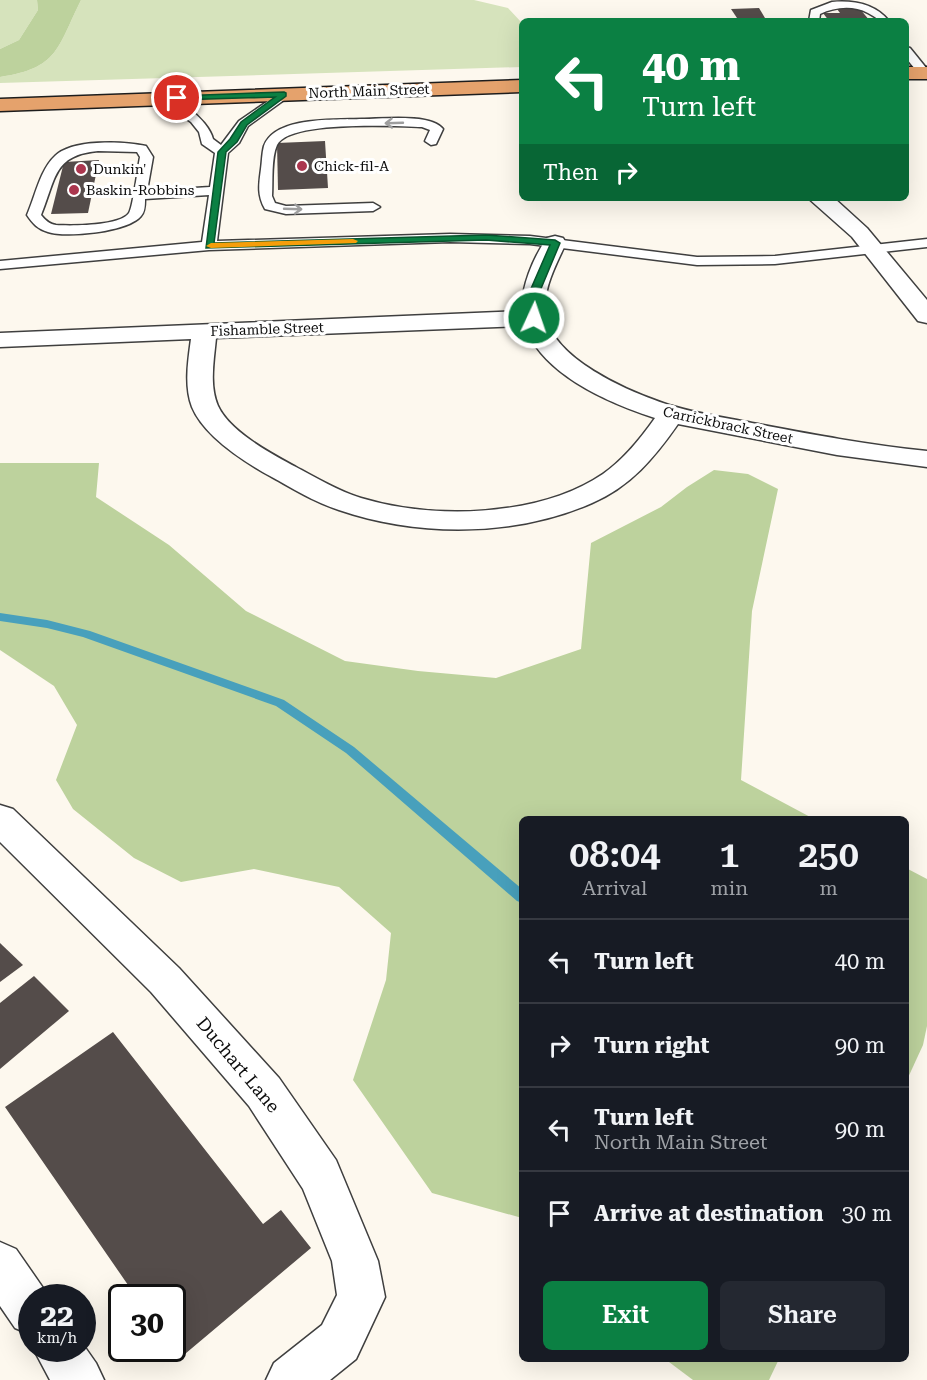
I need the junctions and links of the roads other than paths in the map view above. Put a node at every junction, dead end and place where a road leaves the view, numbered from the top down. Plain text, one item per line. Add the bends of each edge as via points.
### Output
1 (814, 18) edge
2 (881, 18) edge
3 (909, 55) edge
4 (919, 73) edge
5 (519, 86) edge
6 (284, 94) junction
7 (156, 99) junction
8 (0, 105) edge
9 (431, 141) dead end
10 (222, 152) junction
11 (216, 191) junction
12 (139, 195) junction
13 (827, 201) edge
14 (373, 207) dead end
15 (555, 243) junction
16 (927, 243) edge
17 (209, 246) junction
18 (872, 249) junction
19 (0, 265) edge
20 (927, 316) edge
21 (534, 318) junction
22 (204, 332) junction
23 (0, 340) edge
24 (670, 414) junction
25 (927, 459) edge
26 (0, 819) edge
27 (0, 1265) edge
28 (18, 1291) edge
29 (67, 1362) edge
30 (79, 1380) edge
31 (291, 1380) edge

1 - 2 lane via 820,8 852,4 873,9
3 - 4 lane
5 - 6 highway, North Main Street
6 - 7 highway, North Main Street
6 - 10 lane via 243,124
7 - 8 highway, North Main Street
7 - 10 lane via 195,119 207,141
9 -> 14 lane via 437,129 433,125 411,122 303,126 280,133 273,141 265,196 270,206 286,210
10 - 11 lane
11 - 12 lane
11 - 17 lane
12 - 12 lane via 137,213 112,227 53,229 41,224 34,215 58,159 77,148 141,149 147,157
13 - 18 street
15 - 17 lane via 486,237
15 - 18 lane via 698,261 776,260
15 - 21 street via 535,291
16 - 18 lane
17 - 19 lane
18 - 20 street
21 - 22 street, Fishamble Street
21 - 24 street, Carrickbrack Street via 546,342 569,365 628,399
22 - 23 street, Fishamble Street
22 - 24 street via 200,383 206,409 226,433 250,454 326,495 402,516 482,519 521,514 583,496 610,482 634,462 653,442
24 - 25 street, Carrickbrack Street via 822,445
26 - 31 street, Duchart Lane via 165,980 264,1092 320,1175 355,1261 361,1297 339,1342
27 - 28 street
29 - 30 street

